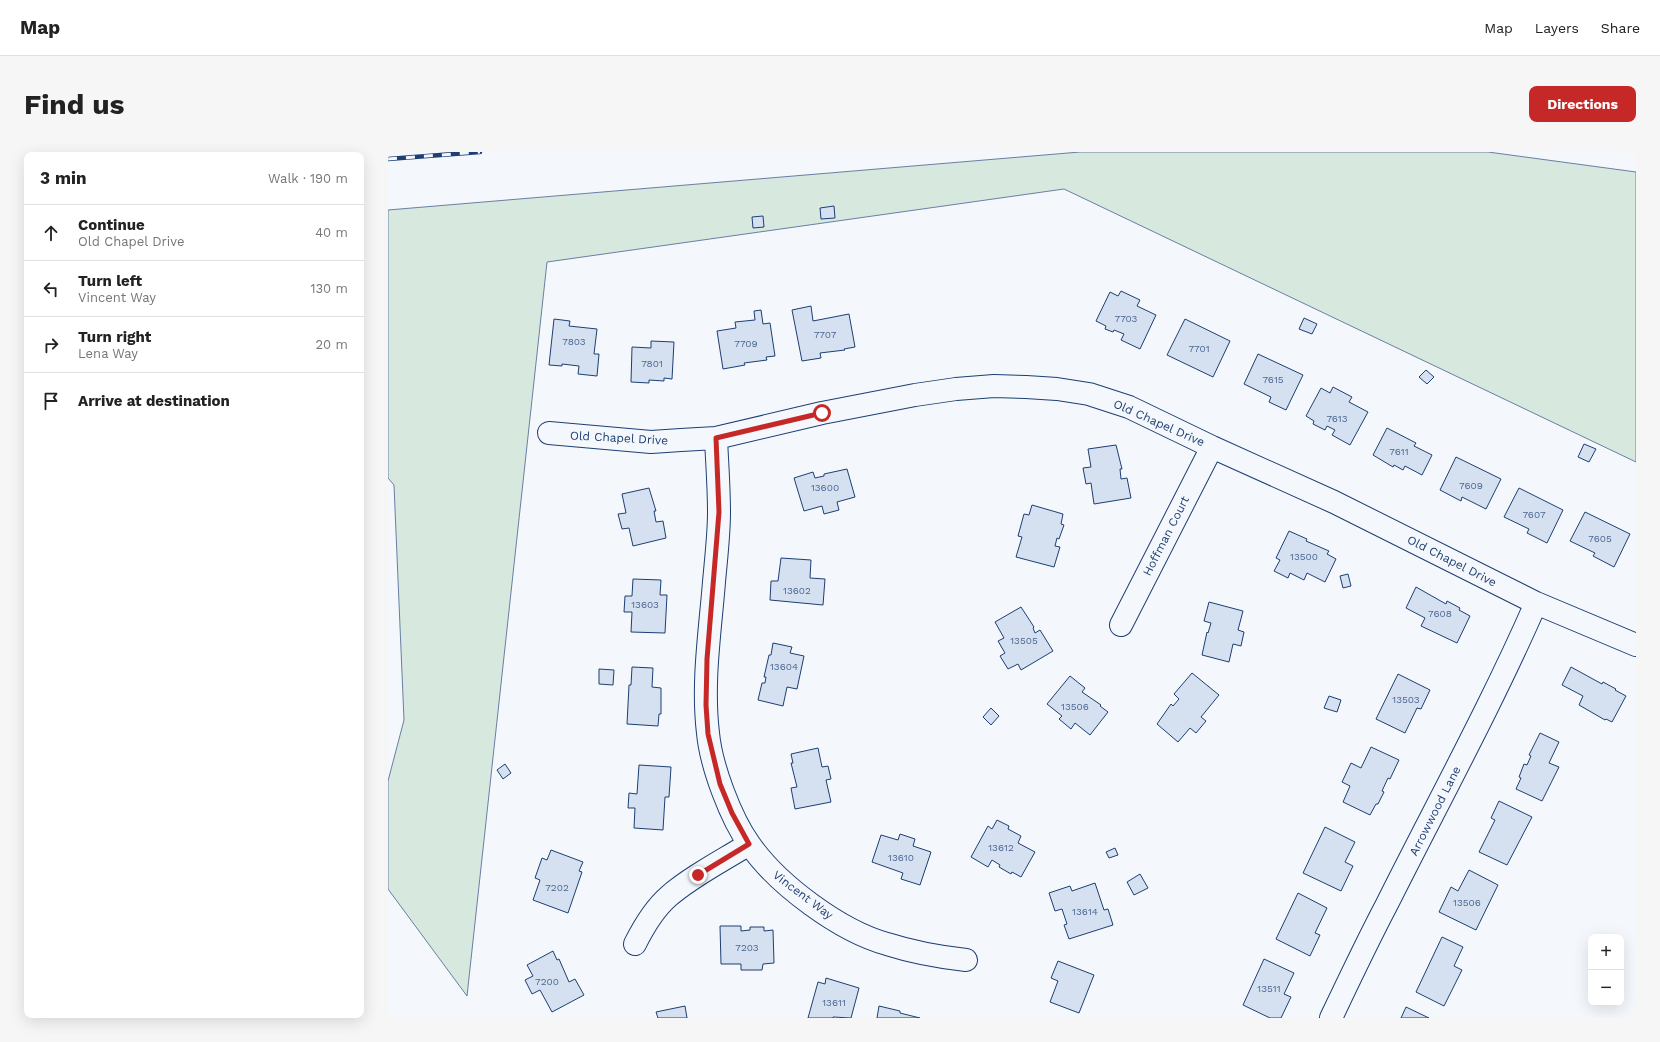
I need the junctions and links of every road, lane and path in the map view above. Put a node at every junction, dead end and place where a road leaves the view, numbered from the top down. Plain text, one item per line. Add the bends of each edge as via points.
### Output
1 (549, 433) dead end
2 (716, 438) junction
3 (1212, 447) junction
4 (1536, 603) junction
5 (1121, 626) dead end
6 (1636, 646) edge
7 (749, 844) junction
8 (635, 944) dead end
9 (966, 960) dead end
10 (1331, 1018) edge

1 - 2 street, Old Chapel Drive via 651,442
2 - 3 street, Old Chapel Drive via 822,413 915,395 994,386 1057,389 1089,394 1129,407
2 - 7 street, Vincent Way via 719,512 707,659 708,734 720,784
3 - 4 street, Old Chapel Drive via 1334,502
3 - 5 street, Hoffman Court
4 - 6 street, Old Chapel Drive
4 - 10 street, Arrowwood Lane via 1448,786
7 - 8 street via 668,897 644,927
7 - 9 street, Vincent Way via 768,869 792,889 855,932 886,944 945,958

